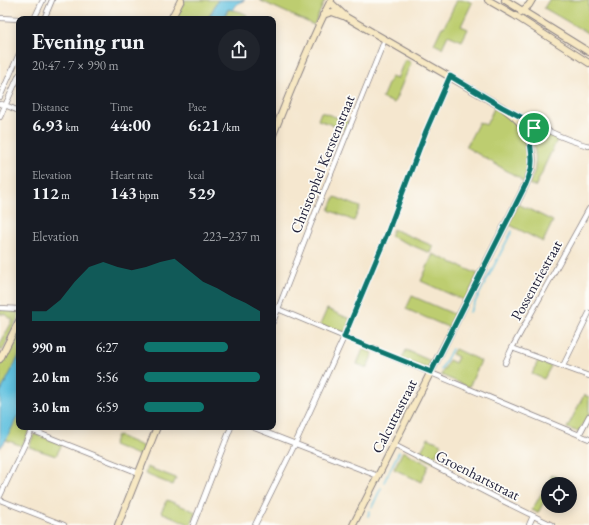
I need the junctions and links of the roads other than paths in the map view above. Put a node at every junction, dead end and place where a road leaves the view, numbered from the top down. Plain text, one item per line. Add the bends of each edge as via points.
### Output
1 (43, 0) edge
2 (52, 0) edge
3 (181, 0) edge
4 (488, 0) edge
5 (505, 0) edge
6 (532, 0) edge
7 (330, 1) edge
8 (523, 11) junction
9 (323, 15) junction
10 (514, 15) junction
11 (35, 16) edge
12 (45, 16) edge
13 (173, 16) edge
14 (346, 17) junction
15 (0, 18) edge
16 (16, 19) edge
17 (385, 38) junction
18 (589, 52) edge
19 (16, 61) edge
20 (589, 63) edge
21 (450, 76) junction
22 (16, 81) edge
23 (0, 97) edge
24 (3, 105) edge
25 (502, 107) junction
26 (16, 110) edge
27 (0, 117) edge
28 (276, 127) edge
29 (540, 127) junction
30 (530, 141) junction
31 (589, 146) edge
32 (589, 209) edge
33 (587, 218) edge
34 (0, 308) edge
35 (276, 308) edge
36 (16, 309) edge
37 (589, 313) edge
38 (16, 327) edge
39 (344, 337) junction
40 (512, 348) junction
41 (0, 359) edge
42 (504, 363) dead end
43 (563, 366) junction
44 (431, 372) junction
45 (589, 376) edge
46 (589, 416) edge
47 (31, 430) edge
48 (37, 430) edge
49 (156, 430) edge
50 (230, 430) edge
51 (260, 430) edge
52 (579, 435) junction
53 (589, 439) edge
54 (295, 444) junction
55 (394, 445) junction
56 (139, 473) junction
57 (378, 476) junction
58 (0, 496) edge
59 (0, 500) edge
60 (534, 516) junction
61 (64, 525) edge
62 (118, 525) edge
63 (193, 525) edge
64 (255, 525) edge
65 (353, 525) edge
66 (529, 525) edge
67 (552, 525) edge

1 - 11 street
2 - 12 street
3 - 13 street
4 - 10 street
5 - 8 street
6 - 8 street
7 - 9 street
7 - 14 street
8 - 10 street
8 - 18 street
9 - 14 street via 332,12
9 - 28 street
10 - 20 street
14 - 17 street, Calcuttastraat
15 - 16 street
17 - 21 street, Calcuttastraat
17 - 35 street, Christophel Kerstenstraat
19 - 23 street
21 - 25 street, Calcuttastraat
21 - 39 street
22 - 24 street
24 - 26 street
24 - 27 street
25 - 29 street
25 - 30 street, Calcuttastraat via 523,126
29 - 30 street via 531,131
29 - 31 street via 557,136
30 - 44 street, Calcuttastraat via 531,171
32 - 33 street, Possentriestraat
33 - 40 street, Possentriestraat
34 - 36 street
35 - 39 street
37 - 43 street
38 - 41 street
39 - 44 street
39 - 54 street
40 - 42 street, Possentriestraat
40 - 43 street
43 - 45 street
44 - 52 street
44 - 55 street, Calcuttastraat
46 - 52 street
47 - 58 street
48 - 56 street
49 - 56 street
50 - 63 street
51 - 54 street
52 - 53 street
54 - 57 street
54 - 64 street
55 - 57 street, Calcuttastraat
55 - 60 street, Groenhartstraat
56 - 62 street
57 - 65 street, Calcuttastraat
59 - 61 street
60 - 66 street
60 - 67 street, Groenhartstraat

